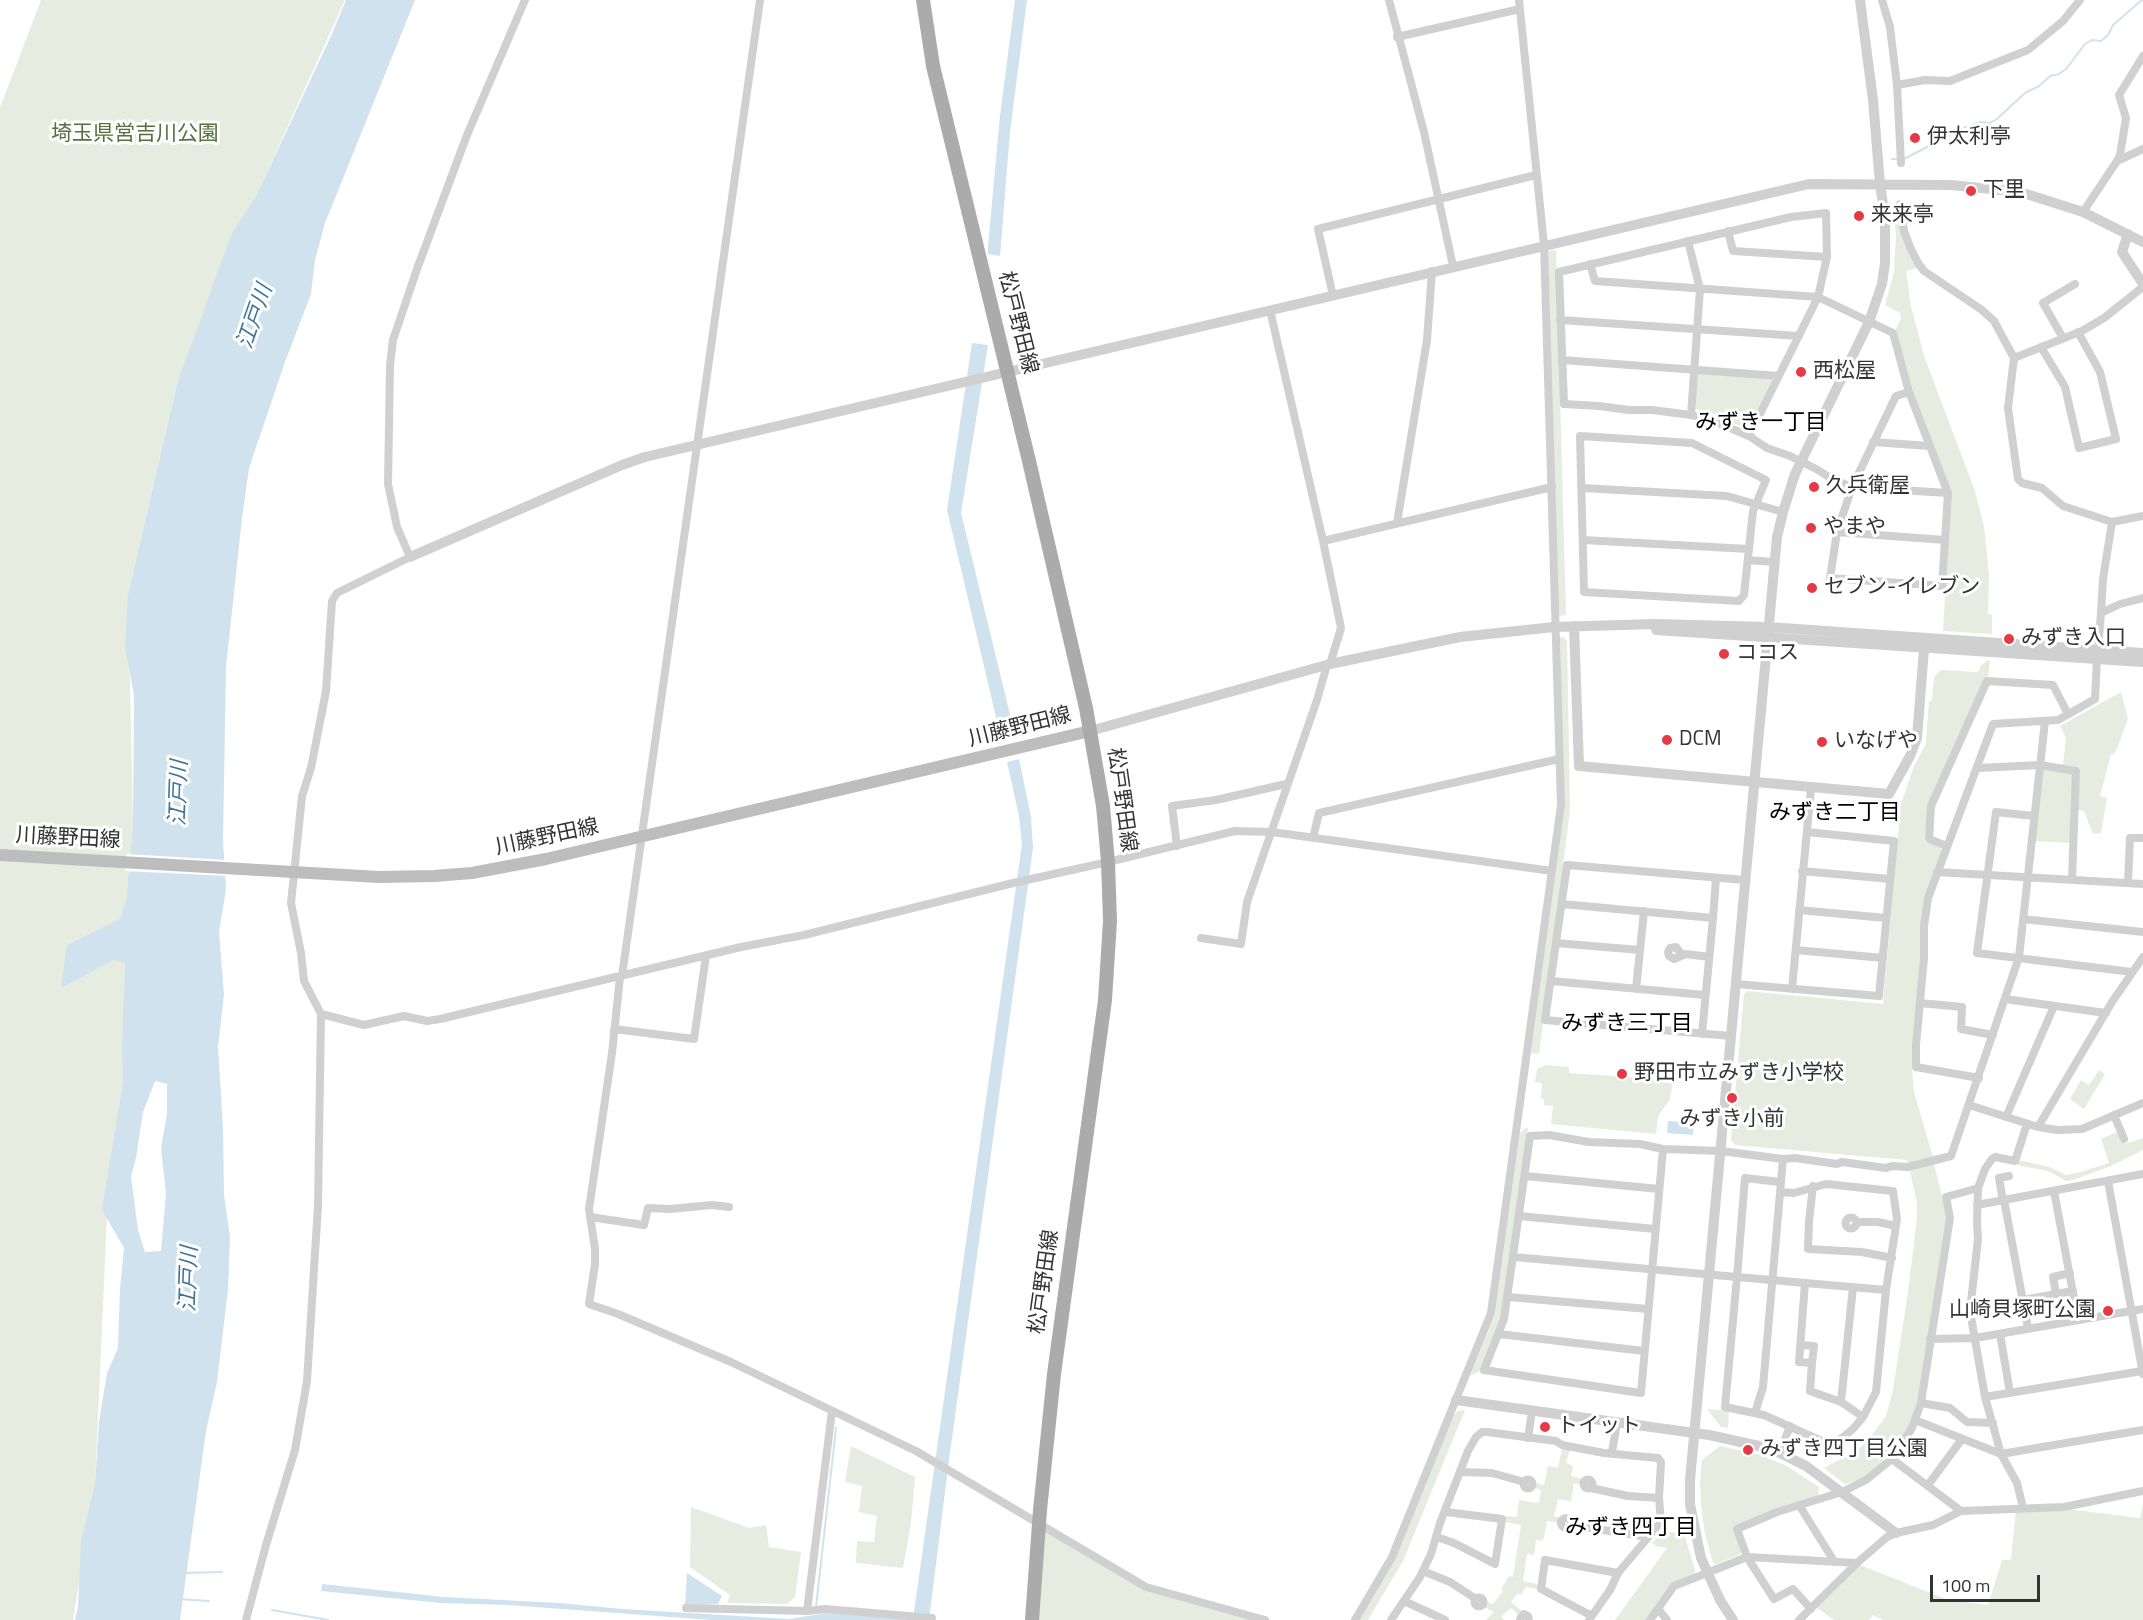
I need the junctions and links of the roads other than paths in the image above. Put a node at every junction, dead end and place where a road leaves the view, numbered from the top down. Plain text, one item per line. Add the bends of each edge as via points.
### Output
1 (525, 0) edge
2 (760, 0) edge
3 (923, 0) edge
4 (1389, 0) edge
5 (1860, 0) edge
6 (1882, 0) edge
7 (2080, 0) edge
8 (1520, 4) edge
9 (1397, 37) junction
10 (2143, 56) edge
11 (1897, 85) junction
12 (2143, 149) edge
13 (2117, 161) junction
14 (1902, 163) dead end
15 (1536, 175) junction
16 (1880, 184) junction
17 (1439, 200) junction
18 (1900, 204) dead end
19 (2083, 212) junction
20 (1728, 231) junction
21 (2128, 234) junction
22 (1688, 241) junction
23 (2143, 242) edge
24 (1544, 245) junction
25 (1827, 257) junction
26 (1590, 264) junction
27 (1453, 266) junction
28 (1432, 271) junction
29 (2075, 284) dead end
30 (2143, 286) edge
31 (1700, 289) junction
32 (1333, 296) junction
33 (1818, 297) junction
34 (1270, 310) junction
35 (1560, 320) junction
36 (1869, 322) junction
37 (1696, 329) junction
38 (2078, 332) junction
39 (1798, 336) junction
40 (2063, 338) junction
41 (2041, 347) junction
42 (2014, 358) junction
43 (1562, 360) junction
44 (1694, 370) junction
45 (1007, 371) junction
46 (1779, 376) junction
47 (1909, 392) junction
48 (1691, 414) junction
49 (1749, 436) junction
50 (1874, 442) junction
51 (697, 444) junction
52 (1929, 446) junction
53 (1801, 461) junction
54 (1552, 487) junction
55 (1852, 487) junction
56 (1582, 488) junction
57 (1948, 493) junction
58 (1756, 505) junction
59 (1783, 512) junction
60 (2143, 516) edge
61 (2112, 522) junction
62 (1396, 523) junction
63 (1837, 532) junction
64 (1583, 540) junction
65 (1945, 540) junction
66 (1323, 541) junction
67 (1749, 549) junction
68 (410, 556) junction
69 (1748, 560) junction
70 (1774, 562) junction
71 (2143, 598) edge
72 (2101, 613) junction
73 (1574, 626) junction
74 (1554, 627) junction
75 (1767, 633) junction
76 (1924, 649) junction
77 (2143, 653) edge
78 (2097, 654) junction
79 (2143, 662) edge
80 (1329, 664) junction
81 (2068, 714) junction
82 (2045, 721) junction
83 (1090, 731) junction
84 (1559, 759) junction
85 (2040, 765) junction
86 (1978, 768) junction
87 (1754, 782) junction
88 (1286, 784) junction
89 (1811, 788) junction
90 (2034, 816) junction
91 (1272, 832) junction
92 (1807, 832) junction
93 (642, 837) junction
94 (1313, 838) junction
95 (2143, 838) edge
96 (1177, 846) junction
97 (1947, 846) junction
98 (0, 855) edge
99 (1108, 862) junction
100 (289, 871) junction
101 (1551, 871) junction
102 (1802, 871) junction
103 (1937, 872) junction
104 (1987, 875) junction
105 (2027, 877) junction
106 (1716, 878) junction
107 (1890, 879) junction
108 (1745, 880) junction
109 (2072, 880) junction
110 (2128, 883) junction
111 (2143, 884) edge
112 (1562, 904) junction
113 (1798, 910) junction
114 (1644, 911) junction
115 (1713, 918) junction
116 (1886, 918) junction
117 (2023, 919) junction
118 (2143, 932) edge
119 (1201, 938) dead end
120 (1556, 942) junction
121 (1640, 950) junction
122 (1796, 950) junction
123 (1682, 955) dead end
124 (706, 957) junction
125 (1709, 957) junction
126 (2019, 957) junction
127 (2143, 957) edge
128 (1883, 958) junction
129 (2132, 972) junction
130 (621, 976) junction
131 (1551, 981) junction
132 (1736, 984) junction
133 (1636, 989) junction
134 (1792, 989) junction
135 (1705, 994) junction
136 (2005, 999) junction
137 (1920, 1004) junction
138 (2054, 1006) junction
139 (2106, 1013) junction
140 (321, 1014) junction
141 (614, 1029) junction
142 (1702, 1034) junction
143 (1993, 1035) junction
144 (1731, 1036) junction
145 (1979, 1078) junction
146 (2143, 1103) edge
147 (1969, 1105) junction
148 (2114, 1115) junction
149 (2006, 1117) junction
150 (2027, 1124) junction
151 (2038, 1127) junction
152 (2124, 1139) dead end
153 (1663, 1149) junction
154 (1721, 1151) junction
155 (1783, 1159) junction
156 (2143, 1174) edge
157 (1525, 1176) junction
158 (2009, 1176) dead end
159 (2108, 1181) junction
160 (1780, 1182) junction
161 (1813, 1186) junction
162 (1978, 1188) junction
163 (1659, 1189) junction
164 (2054, 1191) junction
165 (1780, 1192) junction
166 (2004, 1200) junction
167 (1977, 1205) junction
168 (729, 1207) dead end
169 (1519, 1216) junction
170 (590, 1217) junction
171 (1856, 1222) dead end
172 (1896, 1226) junction
173 (1655, 1229) junction
174 (1514, 1257) junction
175 (1892, 1258) junction
176 (1652, 1269) junction
177 (2070, 1273) junction
178 (1709, 1274) junction
179 (1737, 1277) junction
180 (1772, 1280) junction
181 (1805, 1282) junction
182 (1853, 1287) junction
183 (1886, 1290) junction
184 (2073, 1292) junction
185 (2056, 1294) junction
186 (1508, 1297) junction
187 (2023, 1300) junction
188 (1648, 1309) junction
189 (2143, 1309) edge
190 (2132, 1311) junction
191 (2079, 1320) junction
192 (2028, 1328) junction
193 (1499, 1334) junction
194 (2000, 1334) junction
195 (1975, 1338) junction
196 (1930, 1340) junction
197 (1800, 1345) junction
198 (1644, 1352) junction
199 (1812, 1363) junction
200 (2143, 1372) edge
201 (2010, 1393) junction
202 (1985, 1397) junction
203 (1456, 1400) junction
204 (1840, 1402) junction
205 (1921, 1403) junction
206 (1532, 1410) junction
207 (832, 1411) junction
208 (1755, 1413) junction
209 (1863, 1417) junction
210 (1916, 1420) junction
211 (1617, 1423) junction
212 (1993, 1423) junction
213 (1791, 1426) junction
214 (2143, 1430) edge
215 (1694, 1433) junction
216 (1528, 1438) junction
217 (1962, 1439) junction
218 (1612, 1452) junction
219 (1780, 1453) junction
220 (2001, 1454) junction
221 (1892, 1459) junction
222 (1460, 1472) junction
223 (1524, 1482) dead end
224 (1928, 1485) junction
225 (1591, 1488) dead end
226 (2143, 1491) edge
227 (1842, 1492) junction
228 (1659, 1498) junction
229 (1799, 1505) junction
230 (2024, 1508) junction
231 (1961, 1511) junction
232 (1446, 1512) junction
233 (1570, 1525) dead end
234 (1896, 1533) junction
235 (1437, 1536) junction
236 (1648, 1537) junction
237 (1747, 1557) junction
238 (1834, 1561) junction
239 (1857, 1563) junction
240 (1423, 1570) junction
241 (1707, 1572) junction
242 (1618, 1573) junction
243 (1476, 1599) dead end
244 (1404, 1601) junction
245 (686, 1608) dead end
246 (1658, 1609) junction
247 (1811, 1609) junction
248 (807, 1611) junction
249 (932, 1618) dead end
250 (1590, 1618) edge
251 (246, 1620) edge
252 (1032, 1620) edge
253 (1265, 1620) edge
254 (1356, 1620) edge
255 (1391, 1620) edge
256 (1445, 1620) edge
257 (1520, 1620) edge
258 (1529, 1620) edge
259 (1650, 1620) edge
260 (1667, 1620) edge
261 (1733, 1620) edge
262 (1799, 1620) edge

1 - 68 street via 467,135 393,340 388,484 397,527
2 - 51 street
3 - 45 main road, 松戸野田線 via 933,66
4 - 9 street
5 - 16 street
6 - 11 street via 1890,27
7 - 11 street via 2063,21 2028,50 1950,81
8 - 9 street
8 - 15 street
9 - 17 street
10 - 13 street via 2119,95 2126,118
11 - 14 street
12 - 13 street
13 - 19 street
15 - 17 street
15 - 24 street
16 - 19 street via 2002,189
16 - 24 street via 1809,184
16 - 36 street via 1886,255 1882,284
17 - 27 street
17 - 32 street via 1318,229
18 - 42 street via 1904,231 1918,263 1994,321
19 - 21 street
20 - 22 street
20 - 25 street via 1733,251
20 - 25 street via 1826,213
21 - 23 street
21 - 30 street via 2122,252
22 - 26 street
22 - 31 street
24 - 27 street
24 - 54 street
25 - 33 street
26 - 31 street via 1595,281
26 - 35 street via 1559,272
27 - 28 street
28 - 32 street
28 - 62 street via 1427,340
29 - 40 street via 2043,303
30 - 38 street via 2104,318
31 - 33 street
31 - 37 street
32 - 34 street
33 - 36 street
33 - 39 street
34 - 45 street
34 - 66 street
35 - 37 street
35 - 43 street
36 - 47 street via 1893,333
36 - 53 street
37 - 39 street
37 - 44 street
38 - 40 street
38 - 41 street via 2100,372 2116,440 2079,448 2065,387
39 - 46 street
40 - 41 street
41 - 42 street
42 - 61 street via 2008,408 2018,479 2042,488 2063,506
43 - 44 street
43 - 48 street via 1564,405
44 - 46 street
44 - 48 street
45 - 51 street
45 - 83 main road, 松戸野田線
46 - 49 street
47 - 50 street via 1896,396
47 - 52 street
48 - 49 street
49 - 53 street via 1767,448
50 - 52 street
50 - 55 street
51 - 68 street via 622,465
51 - 93 street
52 - 57 street
53 - 55 street
53 - 59 street
54 - 62 street
54 - 74 street
55 - 57 street
55 - 63 street
56 - 58 street via 1727,496
56 - 58 street via 1580,436 1692,443 1766,480
56 - 64 street
57 - 65 street
58 - 59 street
58 - 67 street
59 - 70 street
60 - 61 street
61 - 72 street
62 - 66 street
63 - 65 street
63 - 65 street via 1830,578 1942,586
64 - 67 street
64 - 69 street via 1584,592 1739,601 1744,595
66 - 80 street via 1341,628
67 - 69 street
68 - 100 street via 334,596 326,692
69 - 70 street
70 - 75 street
71 - 72 street
72 - 78 street
73 - 74 street
73 - 75 street via 1674,624
73 - 87 street via 1578,766
74 - 80 street via 1448,639
74 - 84 street
75 - 76 street
75 - 78 street
75 - 87 street
76 - 78 street
76 - 89 street via 1917,738 1889,794
77 - 78 street
78 - 79 street
78 - 81 street via 2095,699
80 - 83 street
80 - 88 street
81 - 82 street
81 - 97 street via 2053,685 1987,681 1931,806 1929,839
82 - 85 street
82 - 86 street via 1993,724
83 - 93 main road, 川藤野田線
83 - 99 main road, 松戸野田線
84 - 94 street via 1319,813
84 - 101 street via 1561,805
85 - 86 street
85 - 90 street
85 - 109 street via 2076,771
86 - 97 street
87 - 89 street
87 - 108 street
88 - 91 street
88 - 96 street via 1172,806
89 - 92 street
90 - 104 street via 1996,812
90 - 105 street
91 - 94 street
91 - 96 street via 1235,831
91 - 119 street via 1247,902 1241,944
92 - 102 street
92 - 107 street via 1894,841
93 - 100 main road, 川藤野田線 via 462,874 418,877
93 - 130 street
94 - 101 street
95 - 110 street via 2130,838
96 - 99 street
97 - 103 street
98 - 100 main road, 川藤野田線
99 - 124 street
99 - 252 main road, 松戸野田線, bridge via 1110,921 1105,1000 1054,1374
100 - 140 street via 302,973
101 - 203 street via 1491,1313
102 - 107 street
102 - 113 street
103 - 104 street
103 - 137 street via 1925,911
104 - 105 street
104 - 126 street via 1977,953
105 - 109 street
105 - 117 street
106 - 108 street
106 - 112 street via 1567,865
106 - 115 street
107 - 116 street
108 - 132 street
109 - 110 street
110 - 111 street
112 - 114 street
112 - 120 street
113 - 116 street
113 - 122 street
114 - 115 street
114 - 121 street
115 - 125 street
116 - 128 street
117 - 118 street
117 - 126 street
120 - 121 street
120 - 131 street
121 - 133 street
122 - 128 street
122 - 134 street
123 - 125 street
124 - 130 street
124 - 141 street via 694,1039
125 - 135 street
126 - 129 street
126 - 136 street
127 - 129 street
128 - 134 street via 1879,996
129 - 139 street
130 - 140 street via 427,1020 404,1016 364,1025
130 - 141 street
131 - 133 street
131 - 142 street via 1545,1020
132 - 134 street
132 - 144 street
133 - 135 street
135 - 142 street
136 - 138 street
136 - 143 street
137 - 143 street via 1962,1007 1961,1029
137 - 145 street via 1916,1067
138 - 139 street
138 - 149 street
139 - 151 street
140 - 251 street via 318,1206 304,1404 296,1450
141 - 170 street
142 - 144 street
143 - 145 street
144 - 154 street
145 - 147 street
146 - 148 street
147 - 149 street
147 - 155 street via 1951,1156 1908,1167 1886,1168
148 - 151 street via 2082,1129
148 - 152 street
149 - 150 street
150 - 151 street
150 - 162 street via 2014,1161 1992,1159
153 - 154 street
153 - 157 street via 1530,1136
153 - 163 street
154 - 155 street
154 - 178 street
155 - 160 street
156 - 159 street
157 - 163 street
157 - 169 street
158 - 166 street via 2000,1178
159 - 164 street
159 - 190 street
160 - 165 street
160 - 179 street via 1745,1178
161 - 165 street via 1794,1193
161 - 172 street via 1893,1191
161 - 175 street via 1808,1250 1862,1252
162 - 167 street
162 - 196 street via 1946,1197 1950,1218
163 - 173 street
164 - 166 street
164 - 177 street
165 - 180 street
166 - 167 street
166 - 187 street
167 - 195 street via 1978,1239 1970,1311
168 - 170 street via 712,1204 648,1208 644,1224
169 - 173 street
169 - 174 street
170 - 207 street via 595,1249 589,1304 685,1342
171 - 172 street
172 - 175 street
173 - 176 street
174 - 176 street
174 - 186 street
175 - 183 street
176 - 178 street
176 - 188 street
177 - 184 street
177 - 185 street via 2053,1277
178 - 179 street
178 - 215 street
179 - 180 street
179 - 208 street via 1725,1407
180 - 181 street
180 - 208 street via 1762,1387
181 - 182 street
181 - 197 street
182 - 183 street
182 - 204 street
183 - 209 street via 1878,1386
184 - 185 street
184 - 191 street
185 - 187 street
186 - 188 street
186 - 193 street
187 - 192 street
188 - 198 street
189 - 190 street
190 - 191 street
190 - 200 street
191 - 192 street
192 - 194 street
193 - 198 street
193 - 198 street via 1484,1370 1641,1393
194 - 195 street
194 - 201 street
195 - 196 street
195 - 202 street
196 - 205 street
197 - 199 street via 1799,1362
197 - 199 street via 1814,1346
199 - 204 street via 1810,1390
200 - 201 street
201 - 202 street
202 - 212 street
203 - 206 street
203 - 254 street via 1392,1557
204 - 209 street
205 - 210 street
205 - 212 street via 1950,1408 1967,1422
206 - 211 street
206 - 216 street
207 - 248 street
207 - 253 street via 931,1459 1146,1587
208 - 213 street
209 - 213 street via 1848,1434 1833,1443
210 - 217 street
210 - 221 street
211 - 215 street
211 - 218 street
212 - 220 street
213 - 219 street
214 - 220 street
215 - 219 street
215 - 241 street via 1690,1504
216 - 218 street
216 - 222 street via 1482,1432 1468,1451
217 - 220 street
217 - 224 street
218 - 228 street via 1658,1458
219 - 227 street
220 - 230 street via 2017,1483
221 - 224 street
221 - 227 street via 1866,1480
222 - 223 street via 1492,1473
222 - 232 street
224 - 231 street
225 - 228 street
226 - 230 street via 2064,1507
227 - 229 street
227 - 234 street
228 - 236 street via 1661,1522
229 - 237 street via 1737,1529
229 - 238 street
230 - 231 street
231 - 234 street via 1933,1525
232 - 235 street
232 - 235 street via 1502,1519 1495,1564
233 - 236 street
234 - 239 street via 1887,1536
235 - 240 street
236 - 242 street
237 - 238 street
237 - 241 street
237 - 247 street via 1774,1599 1793,1588
238 - 239 street
239 - 247 street
240 - 243 street
240 - 244 street
241 - 246 street via 1674,1587
241 - 261 street
242 - 250 street
242 - 250 street via 1545,1560 1541,1589
244 - 255 street
244 - 256 street
245 - 248 street
246 - 259 street
246 - 260 street
247 - 262 street
248 - 249 street via 825,1609
257 - 258 street via 1526,1614

